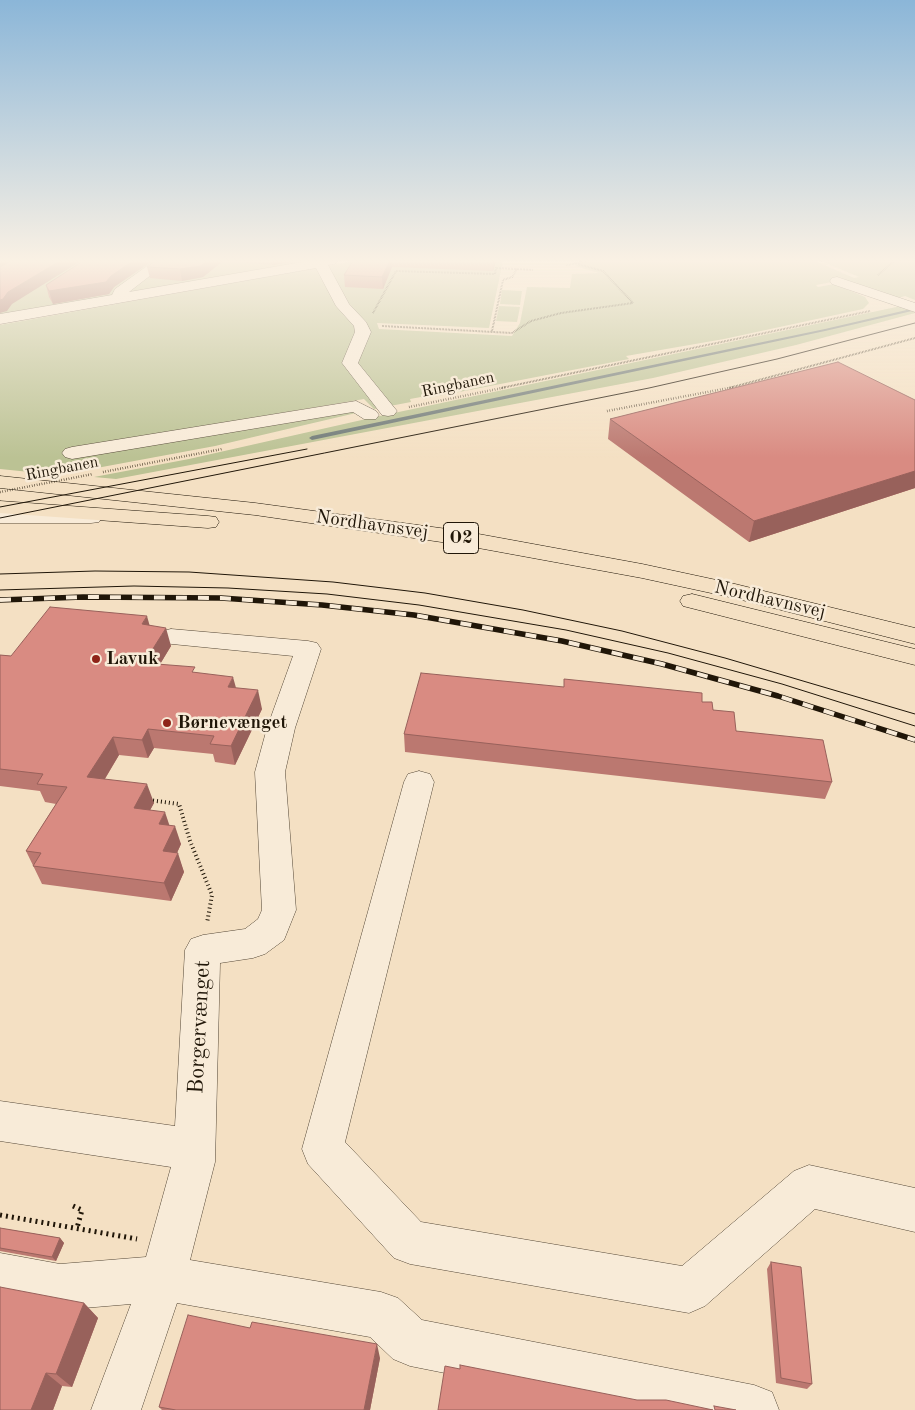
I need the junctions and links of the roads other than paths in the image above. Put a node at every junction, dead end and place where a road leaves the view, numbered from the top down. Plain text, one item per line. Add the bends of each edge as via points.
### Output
1 (362, 327) edge
2 (72, 453) dead end
3 (0, 482) edge
4 (0, 507) edge
5 (148, 516) junction
6 (0, 517) edge
7 (915, 636) edge
8 (171, 637) dead end
9 (915, 657) edge
10 (419, 782) dead end
11 (0, 1121) edge
12 (194, 1150) junction
13 (915, 1210) edge
14 (167, 1261) junction
15 (0, 1276) edge
16 (116, 1410) edge
17 (754, 1410) edge

1 - 2 street via 363,332 350,364 374,394 373,412 356,406
3 - 7 highway, Nordhavnsvej / O2 via 255,509 471,540 679,579
4 - 5 highway, Nordhavnsvej / O2
5 - 6 street
5 - 9 highway, Nordhavnsvej / O2 via 308,533 485,560 694,601
8 - 12 street, Borgervænget via 308,649 280,728 270,772 279,910 272,929 254,943 203,950
10 - 13 street via 323,1149 410,1242 689,1290 809,1186
11 - 12 street
12 - 14 street, Borgervænget via 194,1162
14 - 15 street via 60,1286
14 - 16 street, Borgervænget
14 - 17 street via 381,1315 410,1342

